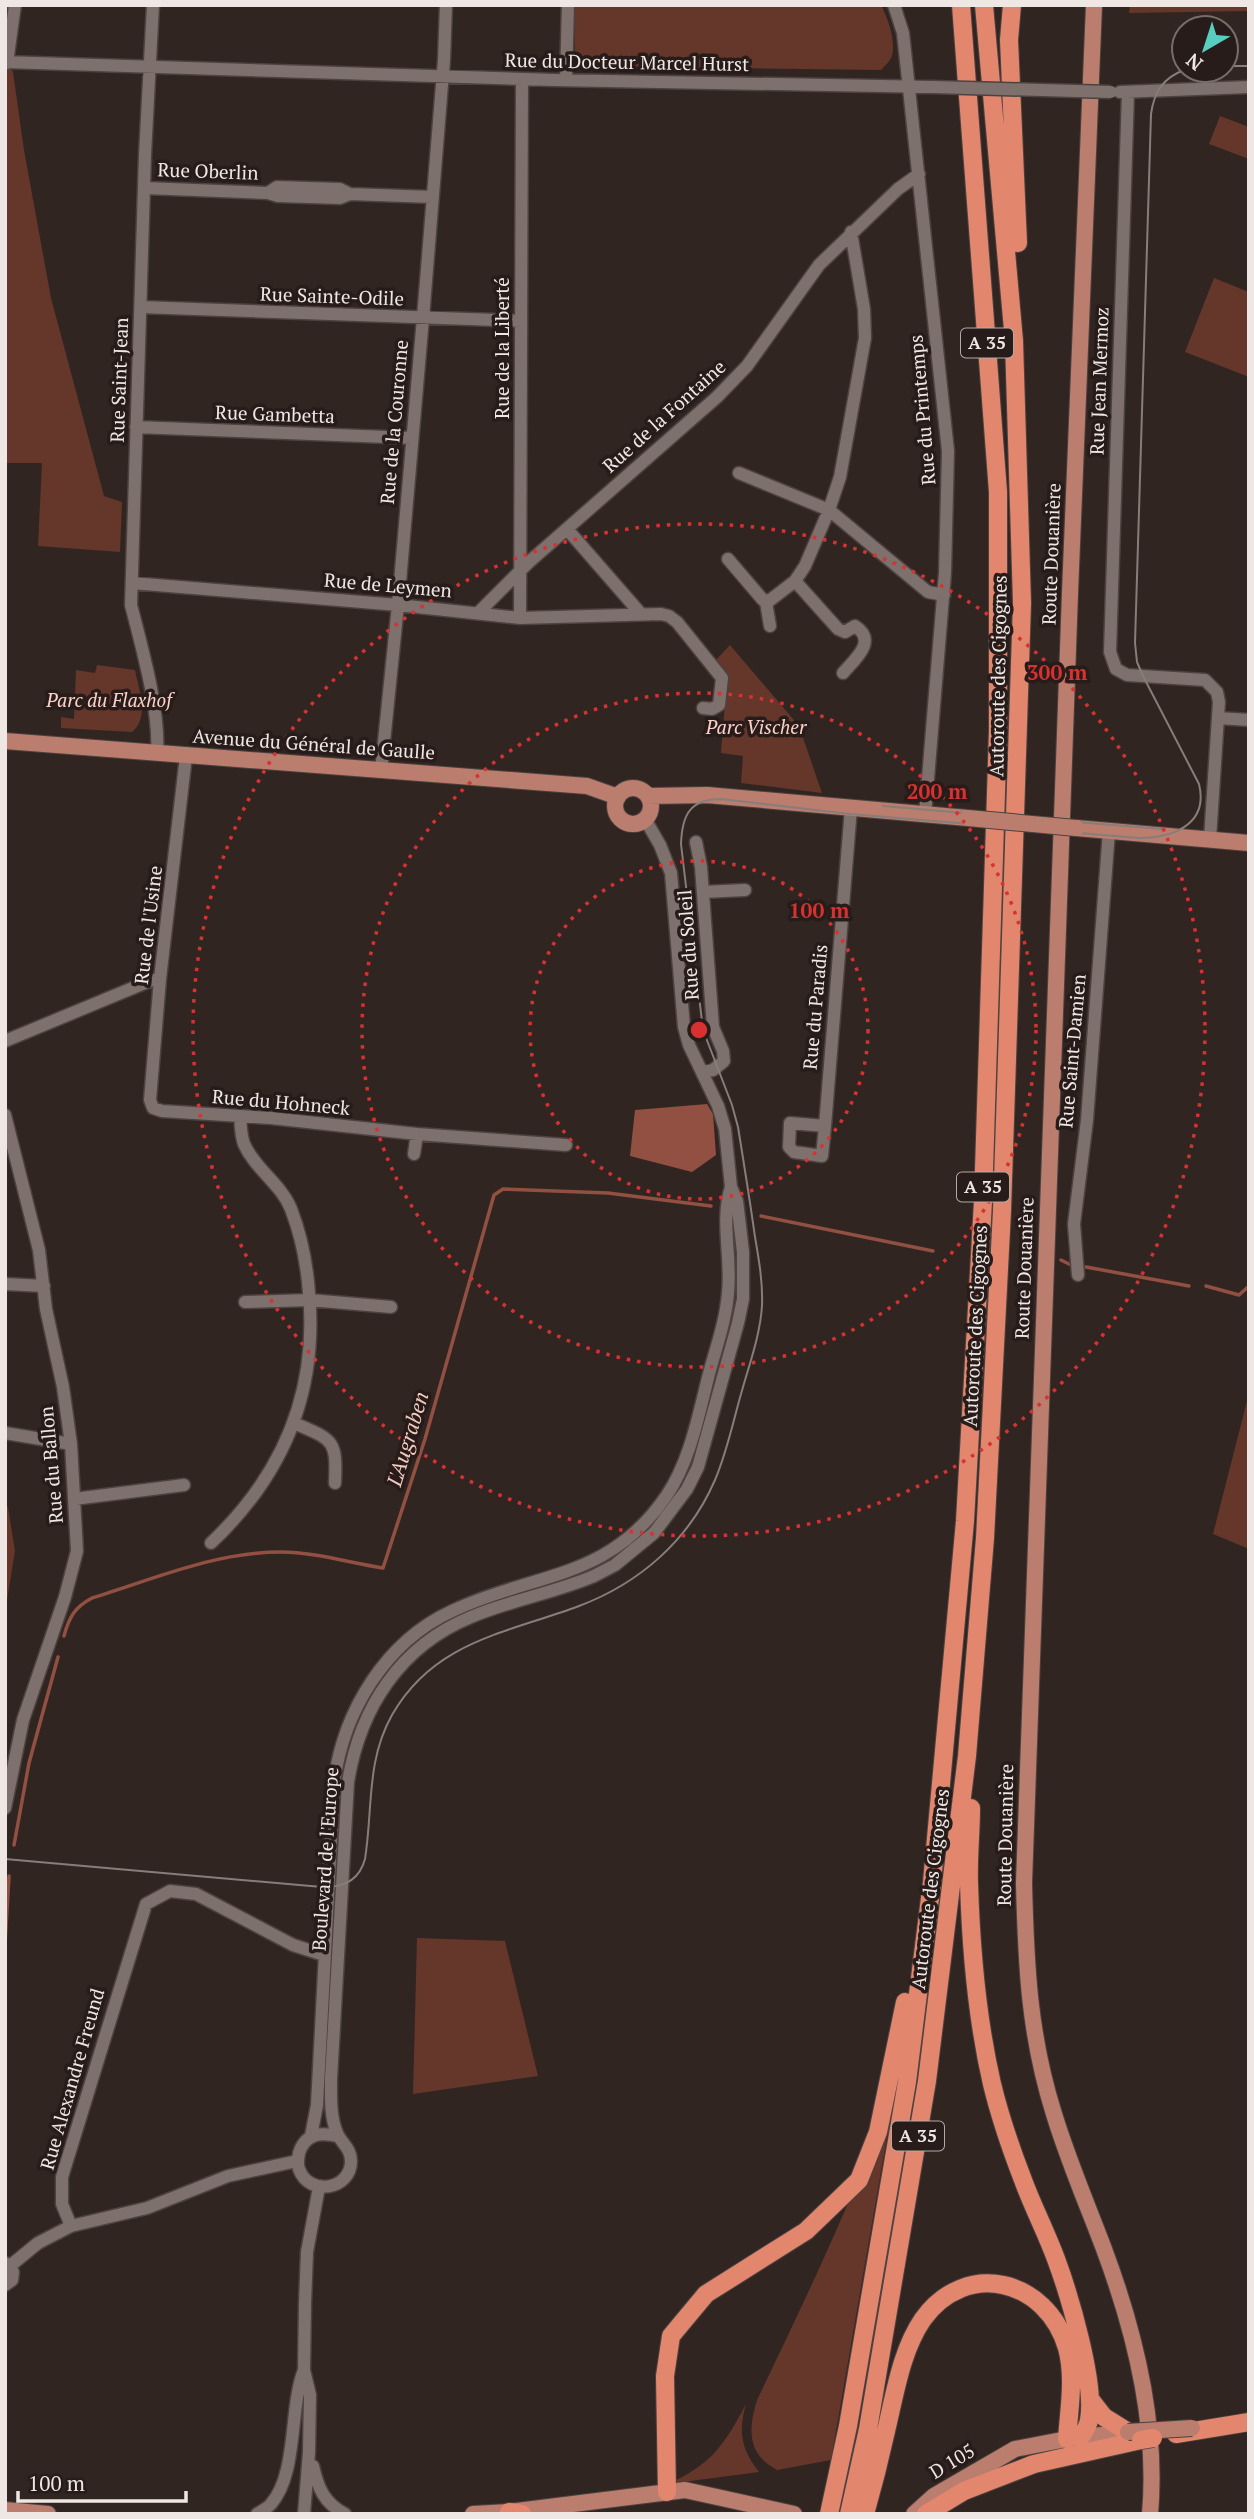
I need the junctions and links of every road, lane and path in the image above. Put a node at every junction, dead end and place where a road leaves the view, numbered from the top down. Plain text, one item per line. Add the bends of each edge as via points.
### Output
1 (15, 5) edge
2 (153, 5) edge
3 (446, 5) edge
4 (568, 5) edge
5 (894, 5) edge
6 (953, 5) edge
7 (961, 5) edge
8 (984, 5) edge
9 (1013, 5) edge
10 (1094, 5) edge
11 (6, 62) edge
12 (149, 66) junction
13 (967, 73) junction
14 (442, 76) junction
15 (523, 79) junction
16 (566, 80) junction
17 (908, 87) junction
18 (1249, 87) edge
19 (1128, 93) junction
20 (919, 174) junction
21 (145, 188) junction
22 (432, 197) junction
23 (851, 232) junction
24 (141, 307) junction
25 (423, 318) junction
26 (521, 321) junction
27 (1014, 341) junction
28 (136, 427) junction
29 (412, 438) junction
30 (739, 472) dead end
31 (829, 510) junction
32 (567, 529) junction
33 (728, 559) dead end
34 (522, 570) junction
35 (795, 581) junction
36 (132, 583) junction
37 (944, 595) junction
38 (766, 601) junction
39 (398, 604) junction
40 (478, 613) junction
41 (641, 614) junction
42 (520, 618) junction
43 (770, 626) dead end
44 (843, 673) dead end
45 (703, 708) dead end
46 (1218, 718) junction
47 (1249, 720) edge
48 (5, 741) edge
49 (157, 754) junction
50 (186, 755) junction
51 (381, 771) junction
52 (648, 796) junction
53 (618, 797) junction
54 (851, 808) junction
55 (925, 815) junction
56 (645, 819) junction
57 (1109, 831) junction
58 (1210, 839) junction
59 (696, 842) dead end
60 (1249, 843) edge
61 (745, 890) dead end
62 (703, 892) junction
63 (160, 979) junction
64 (5, 1041) edge
65 (704, 1072) junction
66 (150, 1100) joint
67 (5, 1115) edge
68 (240, 1118) junction
69 (825, 1126) dead end
70 (416, 1134) junction
71 (566, 1145) dead end
72 (414, 1154) dead end
73 (731, 1187) junction
74 (1077, 1275) dead end
75 (5, 1284) edge
76 (44, 1286) junction
77 (310, 1300) junction
78 (245, 1302) dead end
79 (391, 1307) dead end
80 (294, 1423) junction
81 (5, 1433) edge
82 (71, 1444) junction
83 (335, 1483) dead end
84 (184, 1485) dead end
85 (74, 1499) junction
86 (211, 1543) dead end
87 (967, 1756) junction
88 (5, 1808) edge
89 (932, 1882) junction
90 (324, 1955) junction
91 (312, 2136) junction
92 (337, 2136) junction
93 (297, 2161) junction
94 (319, 2187) junction
95 (71, 2226) junction
96 (8, 2264) edge
97 (5, 2285) edge
98 (304, 2370) junction
99 (1090, 2399) junction
100 (1249, 2422) edge
101 (1135, 2436) junction
102 (1074, 2439) junction
103 (309, 2452) junction
104 (676, 2491) junction
105 (5, 2510) edge
106 (516, 2513) edge
107 (48, 2514) edge
108 (257, 2514) edge
109 (304, 2514) edge
110 (345, 2514) edge
111 (473, 2514) edge
112 (794, 2514) edge
113 (829, 2514) edge
114 (849, 2514) edge
115 (865, 2514) edge
116 (914, 2514) edge
117 (926, 2514) edge
118 (1150, 2514) edge

1 - 11 street
2 - 12 street, Rue Saint-Jean
3 - 14 street, Rue de la Couronne
4 - 16 street
5 - 17 street, Rue du Printemps via 903,33
6 - 13 highway
7 - 13 highway, Autoroute des Cigognes / A 35
8 - 27 highway, Autoroute des Cigognes / A 35
9 - 27 highway via 1009,40 1019,274
10 - 118 main road, Route Douanière via 1026,1775 1026,1975 1038,2054 1054,2114 1135,2348 1151,2437
11 - 12 street, Rue du Docteur Marcel Hurst
12 - 14 street, Rue du Docteur Marcel Hurst
12 - 21 street, Rue Saint-Jean
13 - 89 highway, Autoroute des Cigognes / A 35 via 998,492 998,730 983,1200 965,1521
14 - 15 street, Rue du Docteur Marcel Hurst
14 - 22 street, Rue de la Couronne
15 - 16 street, Rue du Docteur Marcel Hurst
15 - 26 street, Rue de la Liberté
16 - 17 street, Rue du Docteur Marcel Hurst
17 - 19 street, Rue du Docteur Marcel Hurst, bridge
17 - 20 street, Rue du Printemps
18 - 19 street, Rue du Docteur Marcel Hurst
19 - 46 street, Rue Jean Mermoz via 1110,652 1116,669 1133,676 1205,680 1217,692
20 - 23 street, Rue de la Fontaine
20 - 37 street, Rue du Printemps via 948,451
21 - 22 street, Rue Oberlin via 268,193 277,187
21 - 24 street, Rue Saint-Jean
22 - 25 street, Rue de la Couronne
23 - 31 street via 865,338 840,477
23 - 32 street, Rue de la Fontaine via 819,265 732,382
24 - 25 street, Rue Sainte-Odile
24 - 28 street, Rue Saint-Jean
25 - 26 street, Rue Sainte-Odile
25 - 29 street, Rue de la Couronne
26 - 34 street, Rue de la Liberté
27 - 87 highway, Autoroute des Cigognes / A 35 via 1022,603 1019,742 1000,1262
28 - 29 street, Rue Gambetta
28 - 36 street, Rue Saint-Jean
29 - 39 street, Rue de la Couronne
30 - 31 street
31 - 35 street
31 - 37 street via 929,592
32 - 34 street, Rue de la Fontaine
32 - 41 street
33 - 38 street
34 - 40 street, Rue de la Fontaine
34 - 42 street, Rue de la Liberté
35 - 38 street
35 - 44 street via 838,629 845,632 855,626 866,636 866,645
36 - 39 street, Rue de Leymen
36 - 49 street, Rue Saint-Jean via 131,605 154,715
37 - 55 street, Rue du Printemps
38 - 43 street
39 - 40 street, Rue de Leymen
39 - 51 street, Rue de la Couronne
40 - 42 street, Rue de Leymen
41 - 42 street, Rue de Leymen
41 - 45 street, Rue de Leymen via 669,616 719,673 721,701 715,708
46 - 47 street
46 - 58 street
48 - 49 main road, Avenue du Général de Gaulle
49 - 50 main road, Avenue du Général de Gaulle
50 - 51 main road, Avenue du Général de Gaulle
50 - 63 street, Rue de l'Usine
51 - 53 main road, Avenue du Général de Gaulle via 587,786
52 - 53 main road via 632,788
52 - 54 main road via 707,795
52 - 56 main road via 651,805
53 - 56 main road via 616,812 622,820 636,824
54 - 55 main road
54 - 69 street, Rue du Paradis
55 - 57 main road, bridge
56 - 65 street, Boulevard de l'Europe via 671,873 684,1027
57 - 58 main road
57 - 74 street, Rue Saint-Damien via 1088,1107 1074,1224
58 - 60 main road
59 - 62 street, Rue du Soleil
61 - 62 street
62 - 65 street, Rue du Soleil via 713,1027 724,1061
63 - 64 street
63 - 66 street, Rue de l'Usine
65 - 73 street, Boulevard de l'Europe via 725,1129
66 - 68 street, Rue du Hohneck via 157,1111
67 - 76 street, Rue du Ballon
68 - 70 street, Rue du Hohneck
68 - 77 street via 247,1150 279,1187 290,1208 300,1237
70 - 71 street, Rue du Hohneck
70 - 72 street
73 - 90 street, Boulevard de l'Europe via 724,1319 683,1466 649,1518 594,1561 452,1611 399,1648 373,1678 342,1740 337,1763
73 - 92 street, Boulevard de l'Europe via 737,1201 744,1267 738,1323 698,1467 687,1489 639,1547 615,1565 474,1616 433,1638 390,1678 360,1729 348,1782 342,1877 331,2092
75 - 76 street
76 - 82 street, Rue du Ballon
77 - 78 street
77 - 79 street
77 - 80 street via 310,1355
80 - 83 street via 330,1442 336,1457
80 - 86 street via 261,1485
81 - 82 street
82 - 85 street, Rue du Ballon
84 - 85 street
85 - 88 street, Rue du Ballon via 77,1551 23,1720
87 - 99 highway via 972,1787 972,1947 992,2085 1068,2294
87 - 114 highway, Autoroute des Cigognes / A 35 via 927,2081 868,2429
89 - 104 highway via 918,1910 897,2048 878,2132 859,2180 806,2231 706,2294 671,2336 665,2376
89 - 113 highway, Autoroute des Cigognes / A 35 via 907,2081
90 - 91 street, Boulevard de l'Europe
90 - 95 street, Rue Alexandre Freund via 293,1945 196,1894 170,1891 146,1904 62,2176 62,2204
91 - 92 street
91 - 93 street via 301,2146
92 - 94 street via 348,2147 351,2165 336,2185
93 - 94 street via 303,2177
93 - 95 street via 228,2175 147,2208
94 - 98 street via 307,2252
95 - 96 street
96 - 97 street via 13,2276
98 - 103 street via 310,2395
98 - 108 street via 281,2485 271,2505
99 - 101 highway via 1104,2417
99 - 102 highway via 1086,2431
100 - 101 main road, D 105, bridge
100 - 101 highway, bridge via 1164,2437
101 - 102 main road, D 105
101 - 117 highway via 1034,2464 964,2491
102 - 115 highway via 1070,2364 1055,2322 1030,2295 1013,2286 985,2283 959,2289 936,2302 908,2349
102 - 116 main road, D 105 via 1015,2449 934,2496
103 - 109 street
103 - 110 street via 319,2489
104 - 106 main road
104 - 112 main road
105 - 107 main road
106 - 111 main road

